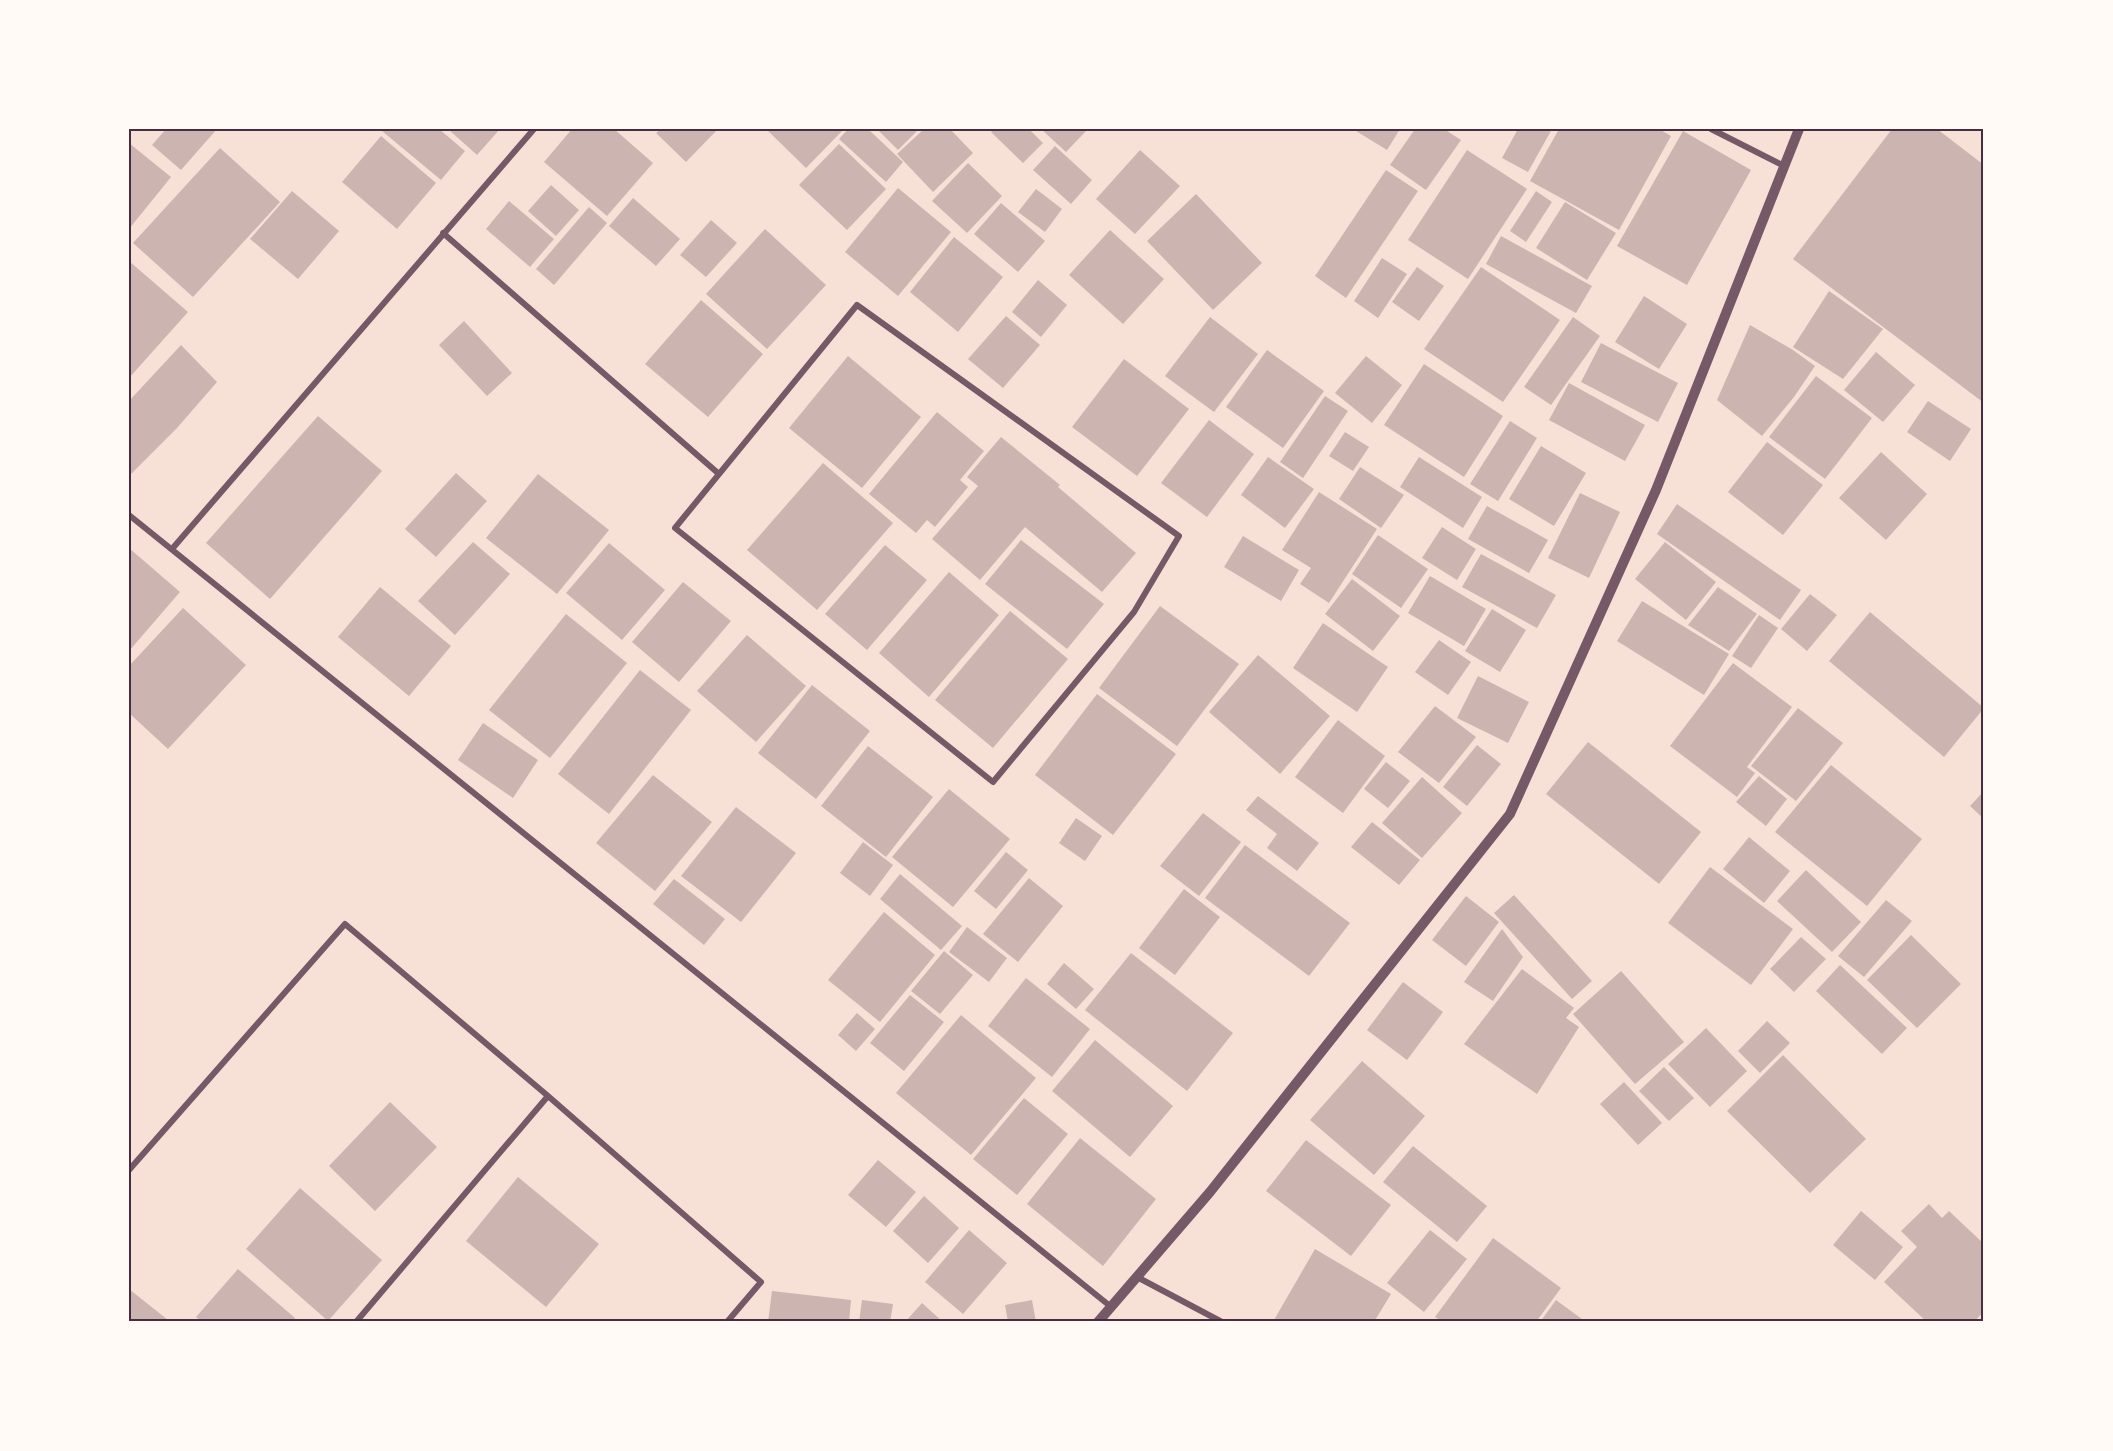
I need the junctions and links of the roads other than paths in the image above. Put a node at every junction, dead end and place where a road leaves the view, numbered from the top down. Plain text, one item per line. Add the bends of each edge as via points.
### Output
1 (534, 129) edge
2 (1711, 129) edge
3 (1798, 129) edge
4 (1784, 166) junction
5 (443, 233) junction
6 (719, 474) junction
7 (129, 515) edge
8 (172, 549) junction
9 (548, 1096) junction
10 (129, 1170) edge
11 (1136, 1276) junction
12 (1110, 1306) junction
13 (356, 1322) edge
14 (727, 1322) edge
15 (1098, 1322) edge
16 (1222, 1322) edge

1 - 5 street
2 - 4 street
3 - 4 street
4 - 11 street via 1656,490 1510,814 1210,1192
5 - 6 street
5 - 8 street
6 - 6 street via 675,528 993,782 1134,612 1179,536 857,305
7 - 8 street
8 - 12 street
9 - 10 street via 345,924
9 - 13 street
9 - 14 street via 761,1282
11 - 12 street
11 - 16 street
12 - 15 street

